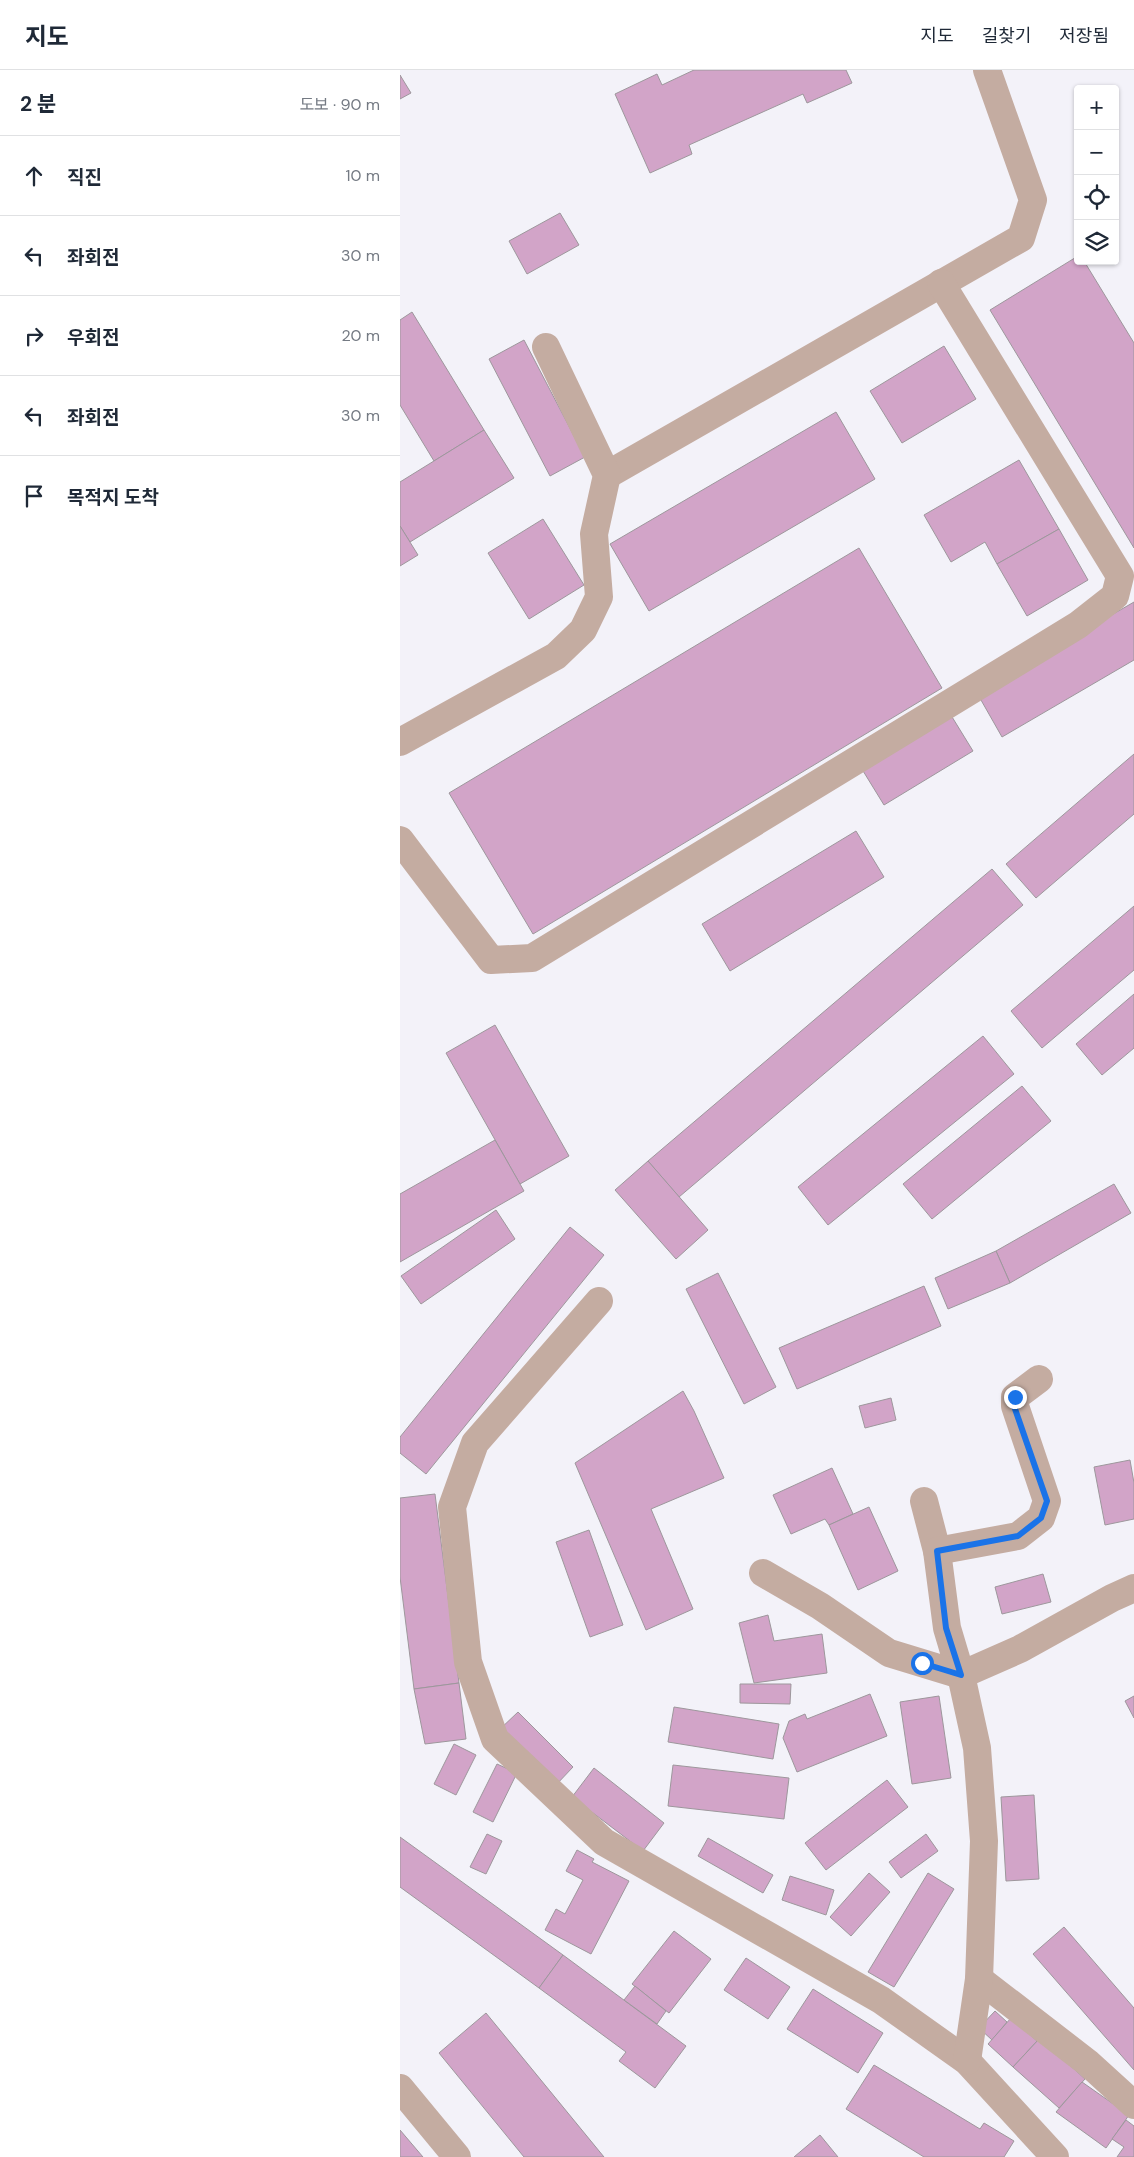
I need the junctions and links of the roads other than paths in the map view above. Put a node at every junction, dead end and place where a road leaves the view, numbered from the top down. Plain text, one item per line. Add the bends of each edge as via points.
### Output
1 (987, 70) edge
2 (941, 284) junction
3 (546, 347) dead end
4 (607, 475) junction
5 (400, 742) edge
6 (400, 840) edge
7 (599, 1301) dead end
8 (1039, 1379) dead end
9 (924, 1501) dead end
10 (937, 1551) junction
11 (763, 1573) dead end
12 (1134, 1588) edge
13 (961, 1675) junction
14 (979, 1979) junction
15 (967, 2061) junction
16 (400, 2088) edge
17 (1134, 2105) edge
18 (457, 2157) edge
19 (1055, 2157) edge

1 - 2 street via 1032,200 1021,238
2 - 4 street
2 - 6 street via 1120,576 1115,596 1078,625 532,958 491,960
3 - 4 street
4 - 5 street via 594,534 599,597 584,630 556,656
7 - 15 street via 475,1443 452,1508 468,1662 495,1739 604,1842 881,2000
8 - 10 street via 1015,1397 1014,1406 1047,1501 1041,1518 1018,1536
9 - 10 street
10 - 13 street via 946,1628
11 - 13 street via 820,1606 889,1653
12 - 13 street via 1020,1649
13 - 14 street via 977,1748 984,1841
14 - 15 street
14 - 17 street via 1088,2063
15 - 19 street
16 - 18 street

